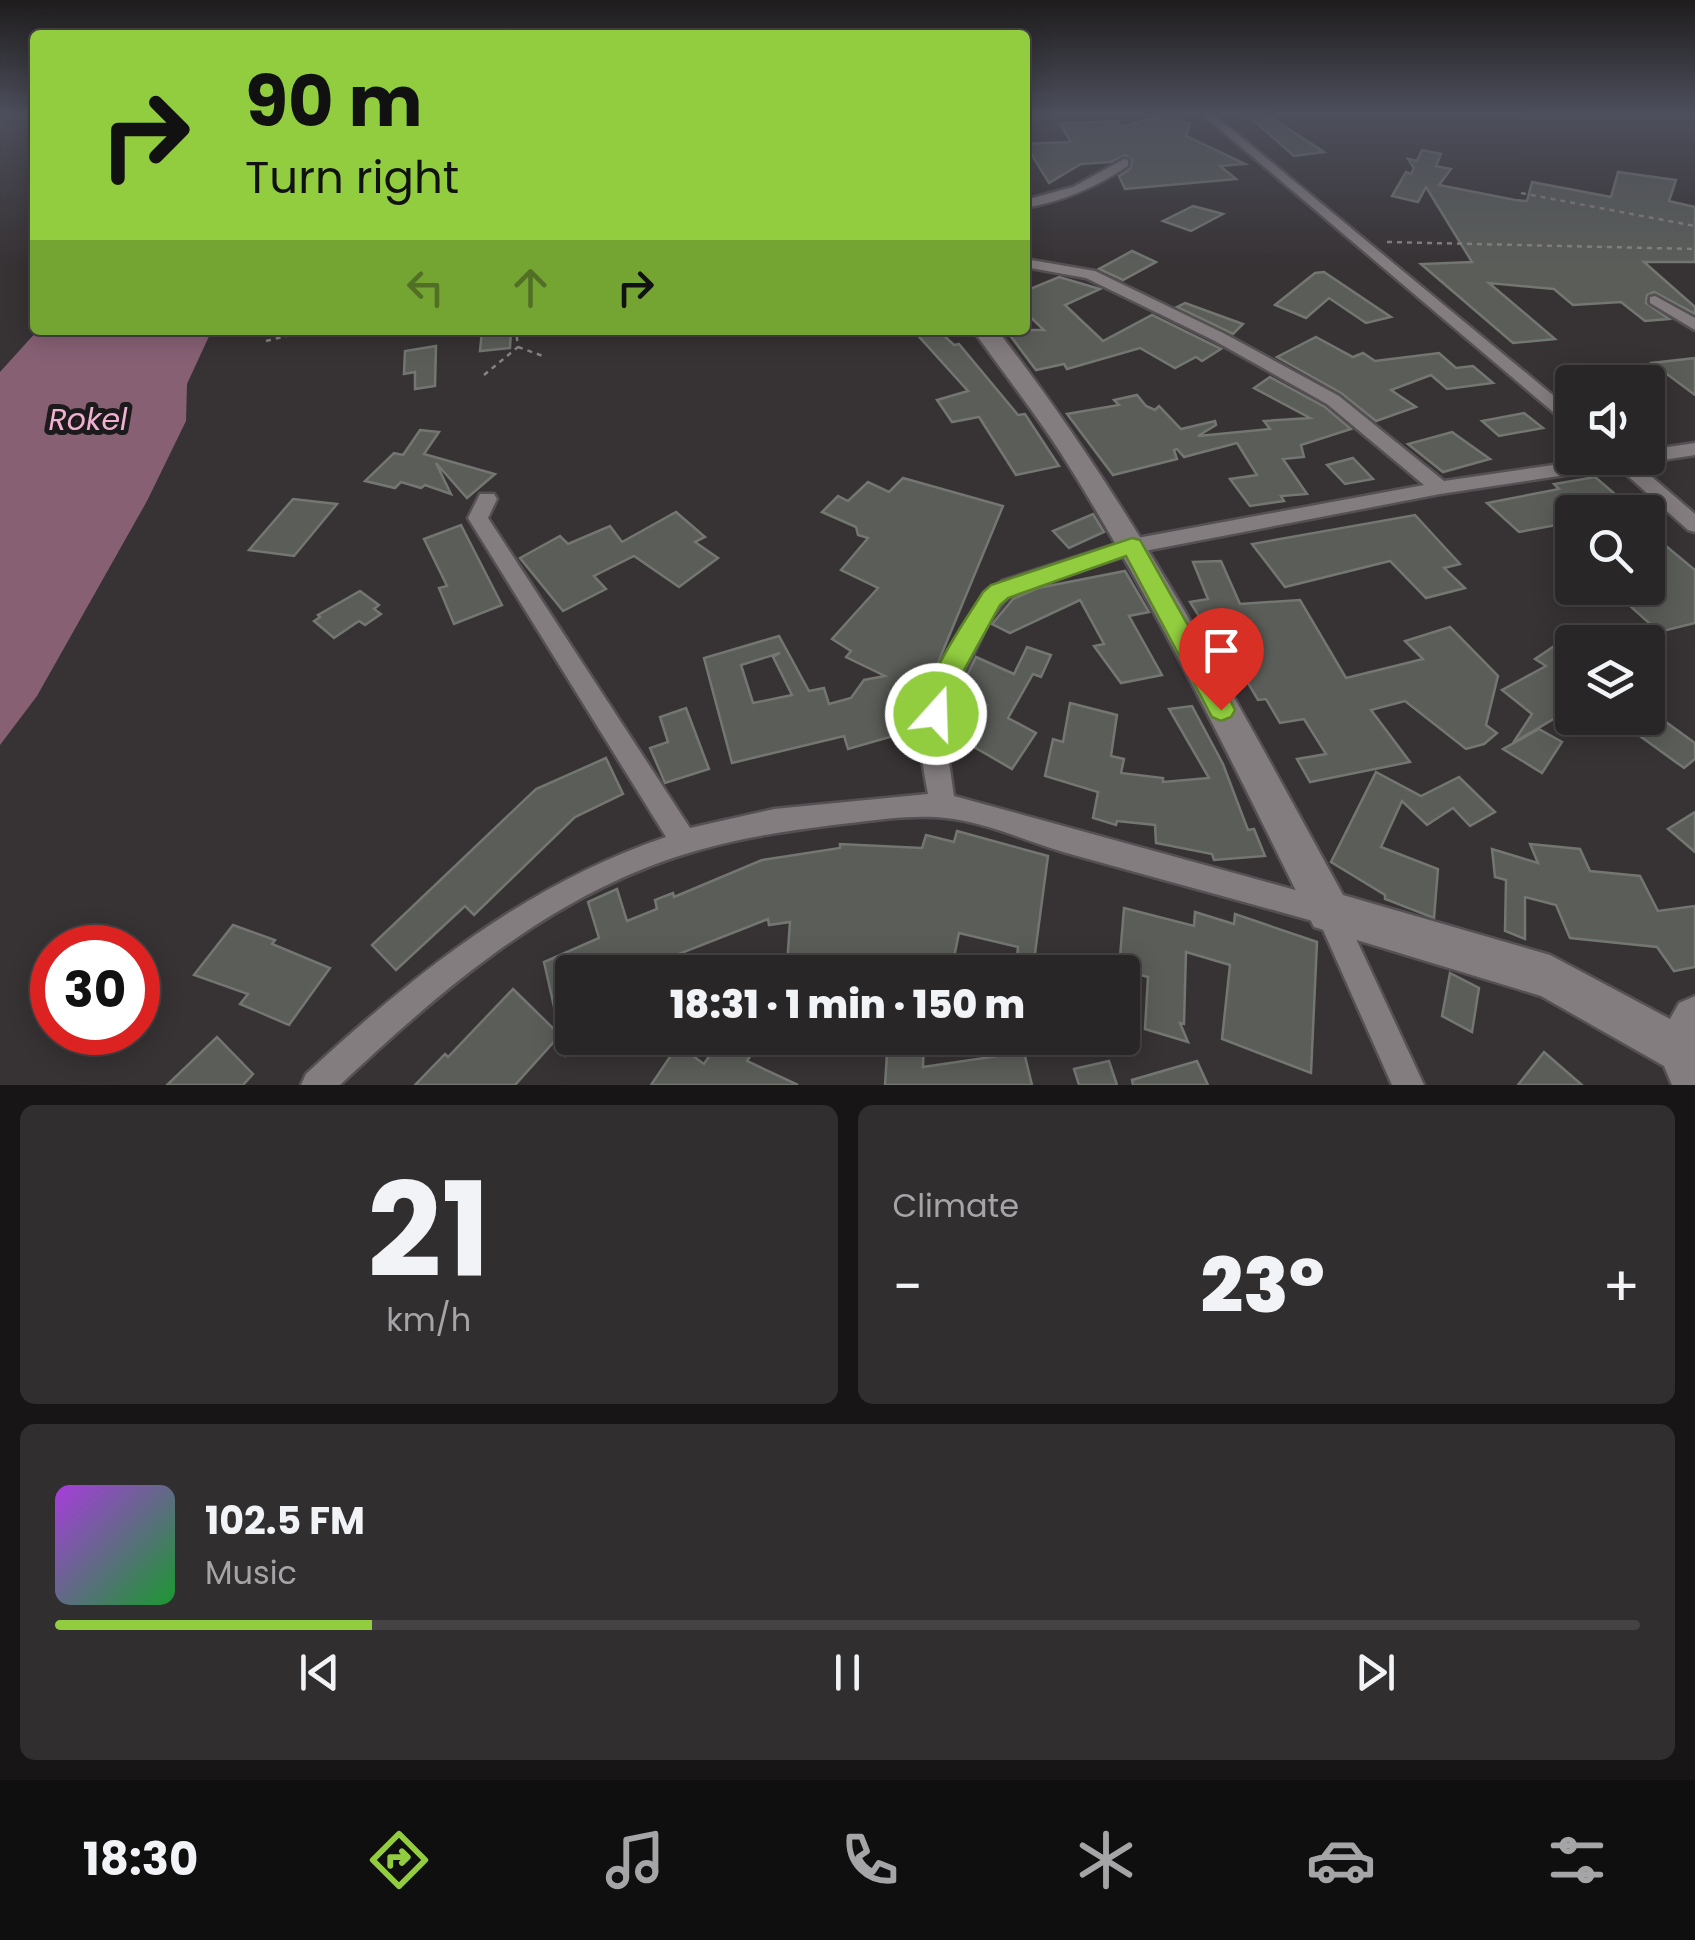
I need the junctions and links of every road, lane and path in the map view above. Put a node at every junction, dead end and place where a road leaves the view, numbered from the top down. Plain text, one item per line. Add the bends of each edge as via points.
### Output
1 (1123, 164) edge
2 (1267, 164) edge
3 (1522, 193) dead end
4 (1030, 203) edge
5 (1695, 226) edge
6 (1362, 242) junction
7 (1695, 249) edge
8 (1030, 264) edge
9 (1655, 300) dead end
10 (1695, 325) edge
11 (292, 335) edge
12 (517, 335) edge
13 (989, 335) edge
14 (266, 342) dead end
15 (518, 347) junction
16 (543, 356) dead end
17 (484, 374) dead end
18 (1555, 405) edge
19 (1695, 448) edge
20 (1665, 453) edge
21 (1555, 470) edge
22 (1639, 475) edge
23 (1440, 488) junction
24 (487, 500) dead end
25 (1695, 525) edge
26 (1132, 546) junction
27 (943, 806) junction
28 (684, 841) junction
29 (1328, 912) junction
30 (1691, 1051) edge
31 (316, 1085) edge
32 (1408, 1085) edge

1 - 4 street via 1061,198
2 - 6 street
3 - 5 path
6 - 7 path
6 - 18 street
8 - 23 street via 1090,274 1219,336 1333,400
9 - 10 street
11 - 14 path
12 - 15 path
13 - 26 street via 1040,398
15 - 16 path
15 - 17 path
19 - 20 street
21 - 23 street
22 - 25 street
23 - 26 street
24 - 28 street via 478,518
26 - 27 street via 1008,586 992,599 940,690 931,752
26 - 29 street
27 - 28 street via 810,814
27 - 29 street
28 - 31 street via 548,899 394,1010
29 - 30 street via 1550,977
29 - 32 street

